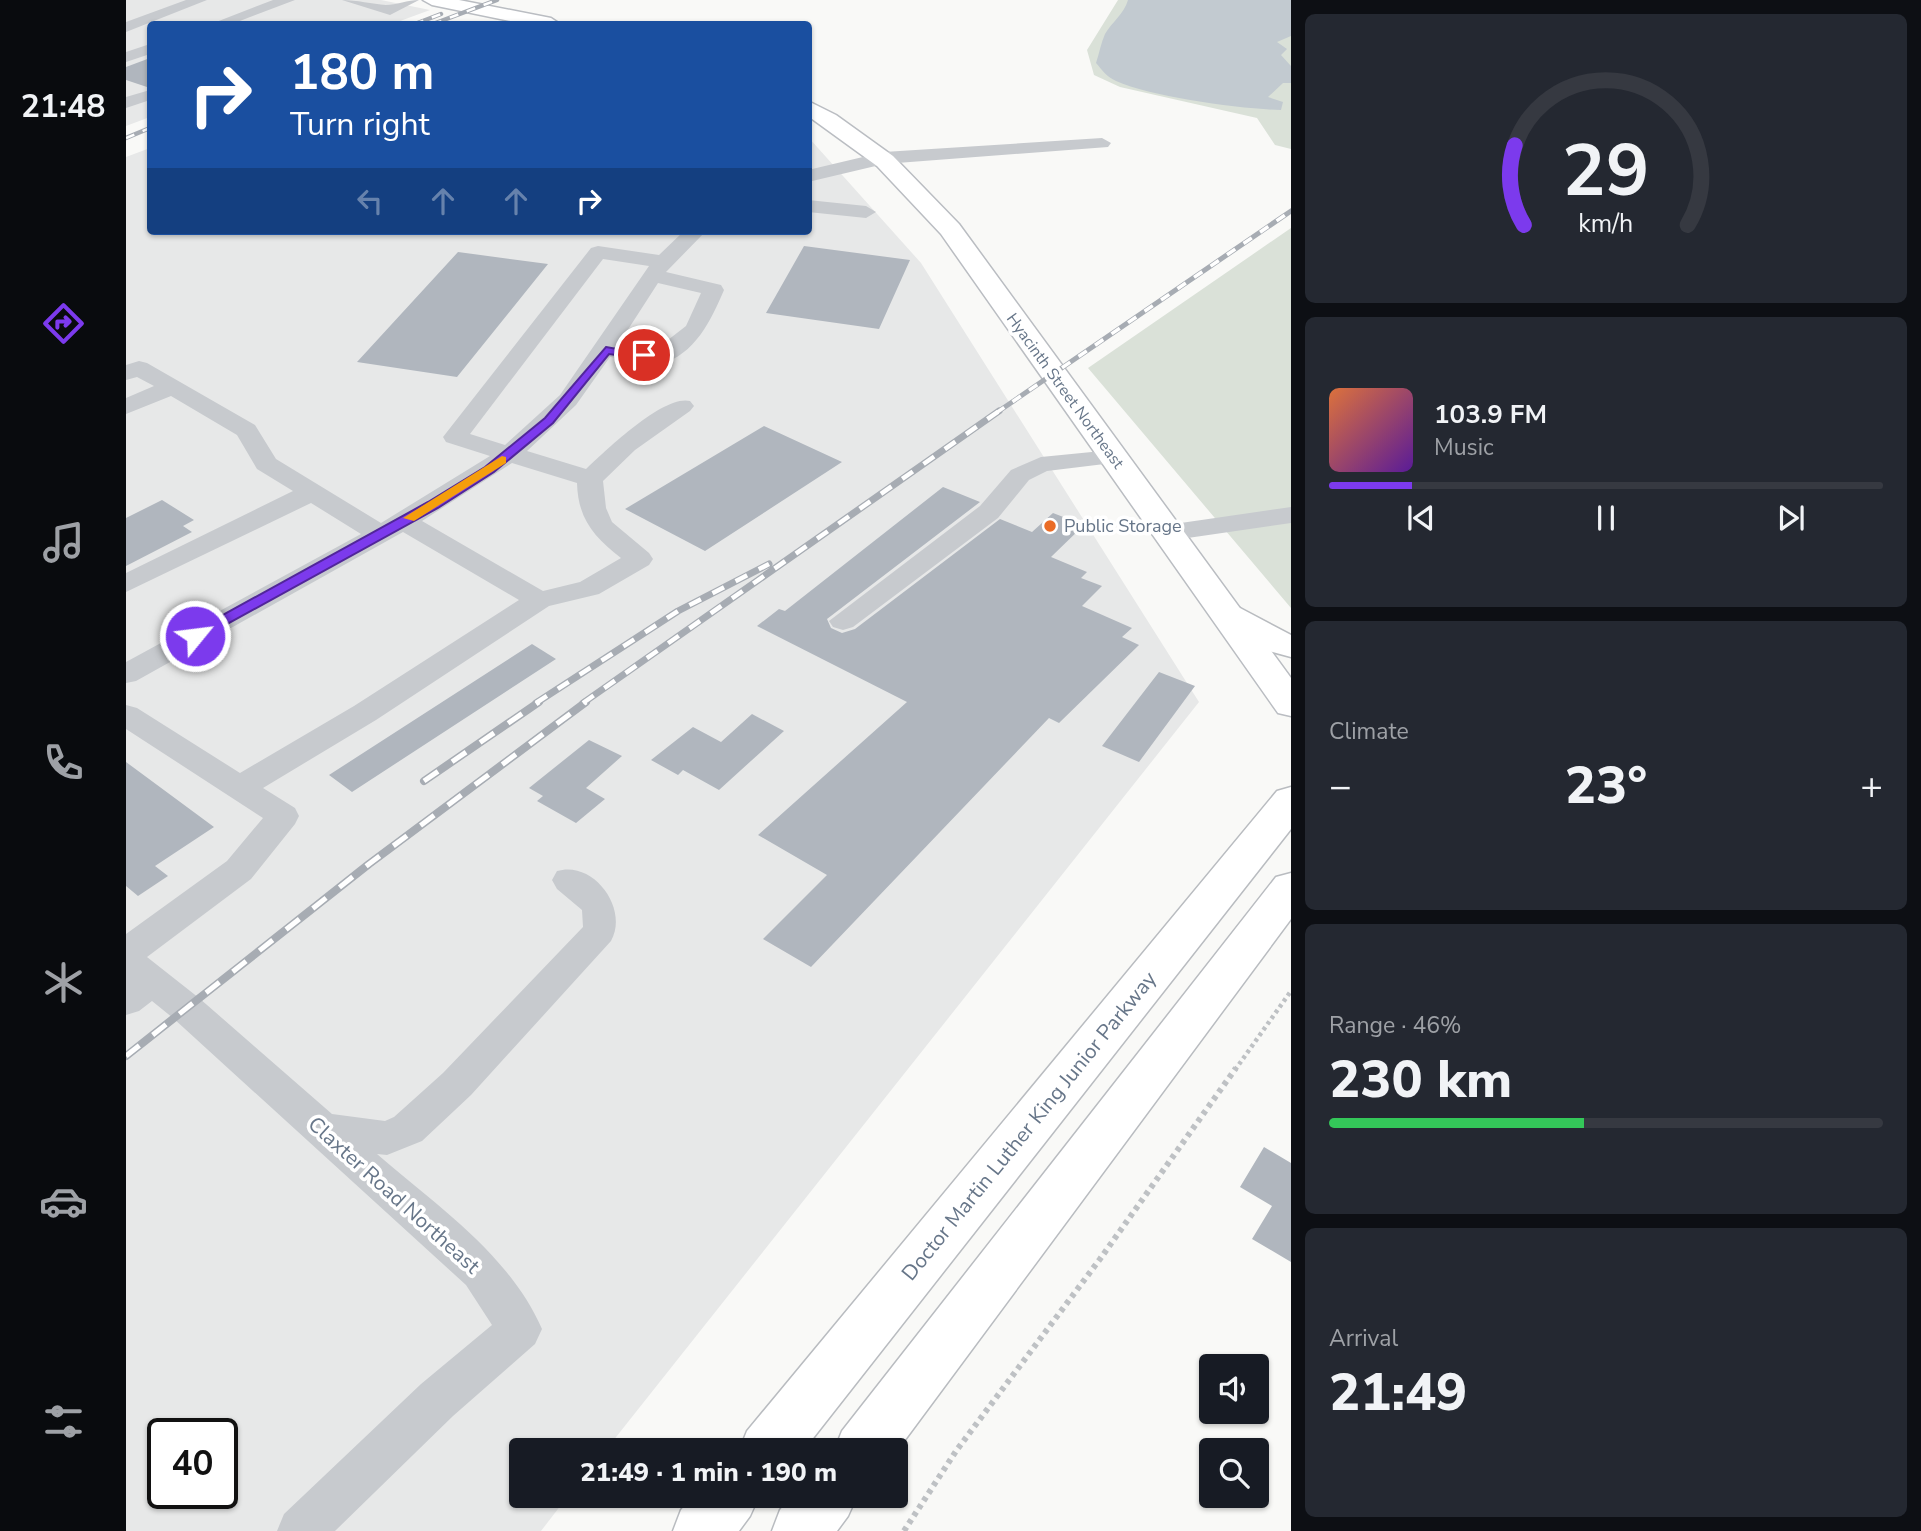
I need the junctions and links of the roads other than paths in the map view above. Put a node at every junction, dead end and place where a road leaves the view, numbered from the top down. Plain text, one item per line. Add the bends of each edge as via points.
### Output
1 (200, 0) edge
2 (288, 0) edge
3 (412, 0) edge
4 (432, 0) edge
5 (355, 1) edge
6 (235, 2) edge
7 (126, 8) edge
8 (155, 16) junction
9 (171, 21) edge
10 (188, 21) edge
11 (228, 21) edge
12 (531, 21) edge
13 (126, 26) edge
14 (147, 36) edge
15 (126, 43) edge
16 (147, 50) edge
17 (126, 57) edge
18 (147, 96) edge
19 (126, 103) edge
20 (812, 110) edge
21 (1102, 143) dead end
22 (884, 158) junction
23 (812, 175) edge
24 (812, 206) edge
25 (866, 212) dead end
26 (692, 235) edge
27 (658, 268) junction
28 (606, 350) junction
29 (126, 373) edge
30 (172, 387) junction
31 (682, 406) dead end
32 (126, 407) edge
33 (511, 453) junction
34 (1112, 457) junction
35 (590, 479) junction
36 (312, 492) junction
37 (1291, 516) edge
38 (392, 527) junction
39 (1167, 533) junction
40 (126, 584) edge
41 (539, 600) junction
42 (1228, 615) junction
43 (843, 621) dead end
44 (1291, 646) edge
45 (126, 674) edge
46 (1291, 704) edge
47 (126, 716) edge
48 (239, 788) junction
49 (1291, 801) edge
50 (569, 880) dead end
51 (1285, 902) edge
52 (132, 974) edge
53 (321, 1129) junction
54 (777, 1438) edge
55 (872, 1438) edge
56 (720, 1508) edge
57 (819, 1508) edge
58 (301, 1531) edge
59 (702, 1531) edge
60 (801, 1531) edge

1 - 8 street
2 - 11 street
3 - 5 street via 390,10
4 - 12 main road
6 - 10 street
7 - 8 street
8 - 9 street
8 - 13 street
14 - 15 street
16 - 17 street
18 - 19 street
20 - 22 main road, Hyacinth Street Northeast
21 - 22 street
22 - 23 street
22 - 34 main road, Hyacinth Street Northeast via 950,229
24 - 25 street
26 - 27 street
27 - 28 street
27 - 28 street via 713,290 696,329 660,357
27 - 33 street via 598,252 455,437
28 - 33 street via 549,420
29 - 30 street via 139,368
30 - 32 street
30 - 36 street via 246,429 266,464
31 - 35 street via 626,444
33 - 35 street
33 - 38 street
34 - 39 main road, Hyacinth Street Northeast
34 - 43 street via 1041,464 1020,475 989,512
35 - 41 street via 590,509 603,530 639,559 589,588
36 - 38 street
36 - 40 street
37 - 39 street
38 - 41 street via 449,550
38 - 45 street
39 - 42 main road, Hyacinth Street Northeast
41 - 48 street
42 - 44 main road
42 - 46 main road, Hyacinth Street Northeast
47 - 48 street
48 - 52 street via 283,816 239,870
49 - 54 main road, Doctor Martin Luther King Junior Parkway
50 - 53 street via 596,900 603,917 599,932 457,1084 408,1129 387,1138
51 - 55 main road
52 - 53 street, Claxter Road Northeast
53 - 58 street, Claxter Road Northeast via 481,1271 520,1329 437,1400
56 - 59 main road
57 - 60 main road

